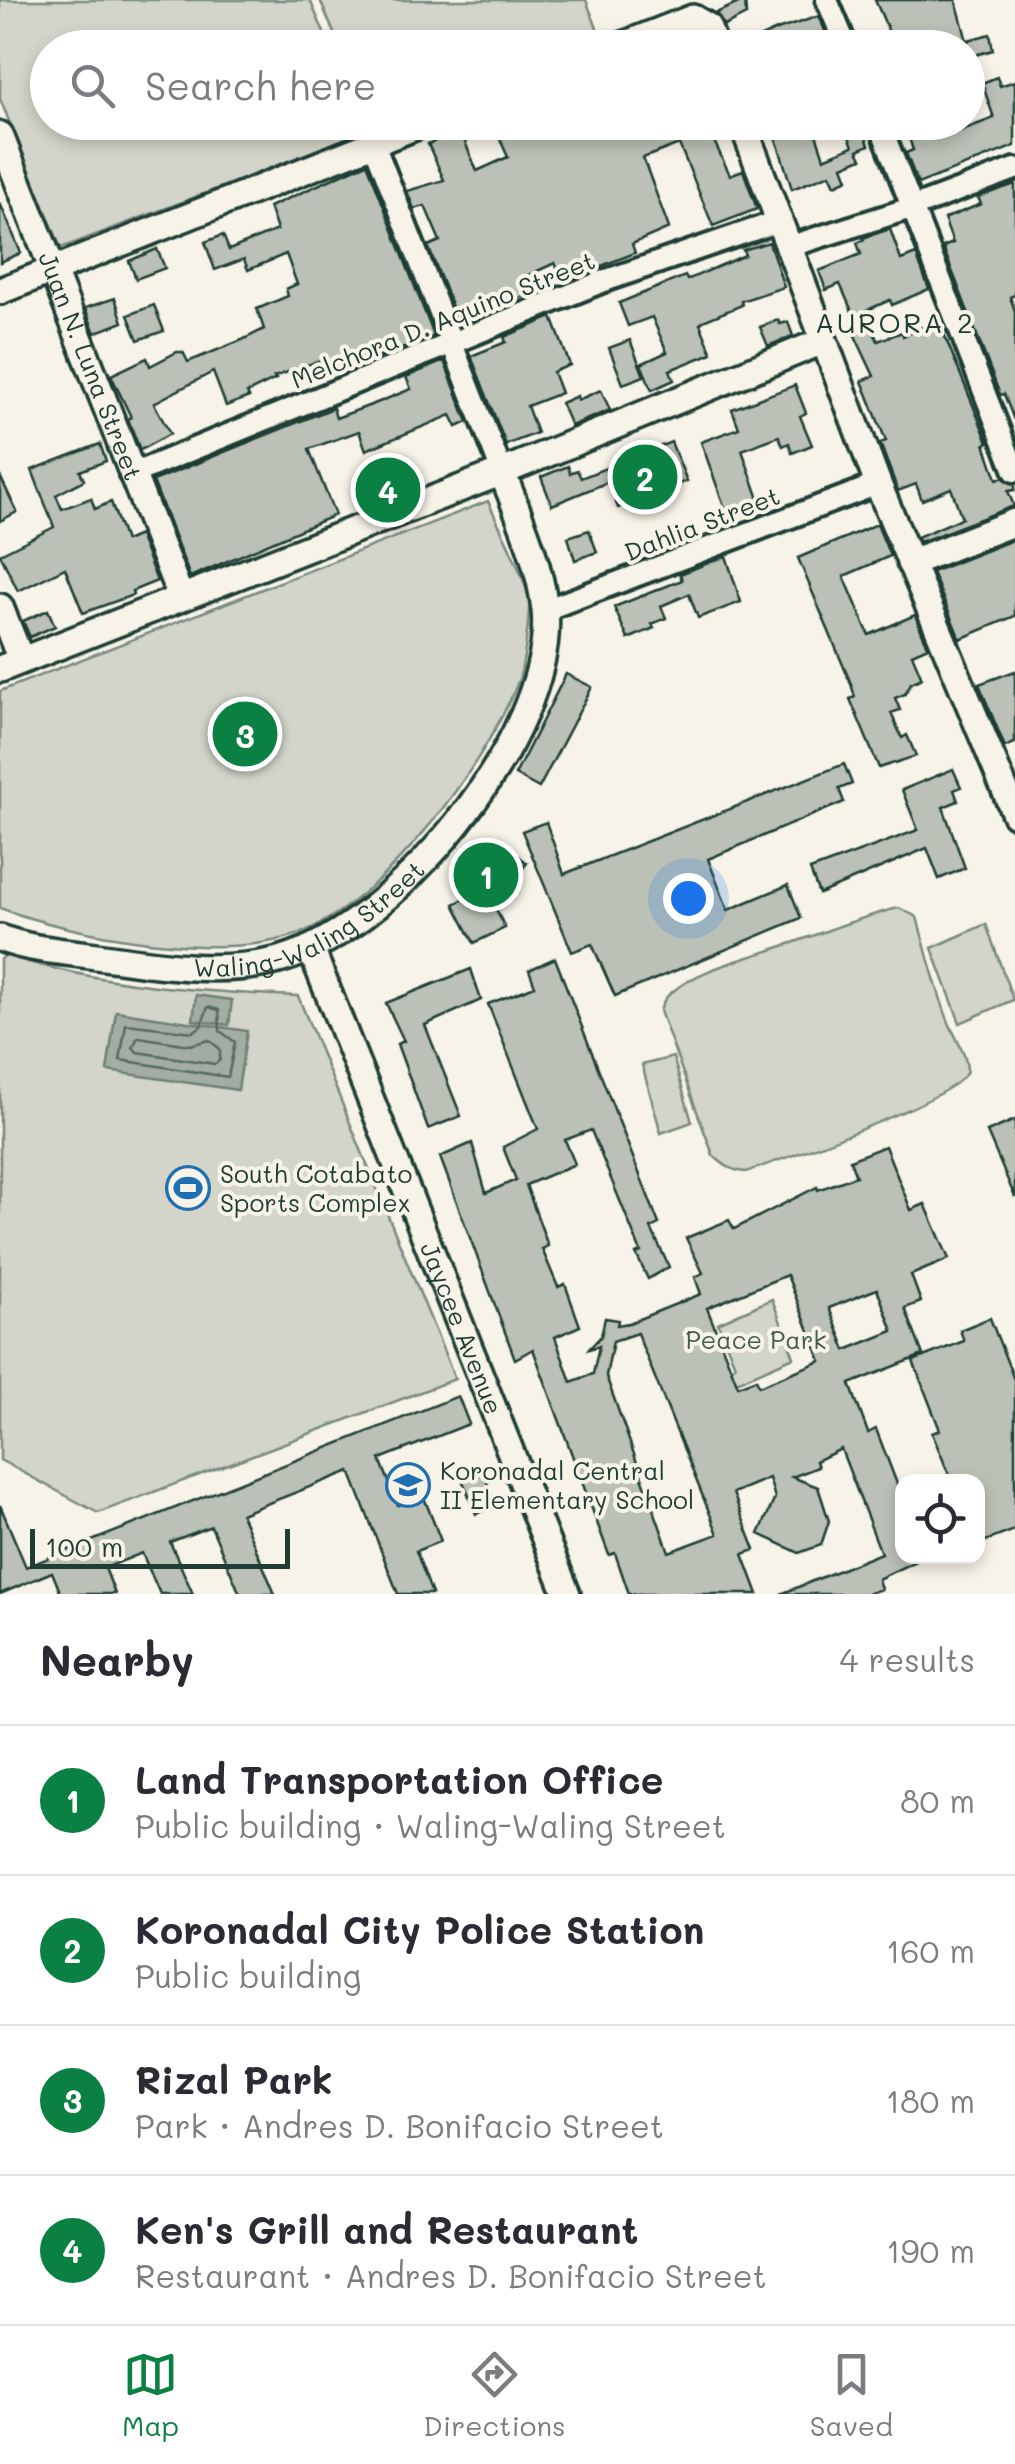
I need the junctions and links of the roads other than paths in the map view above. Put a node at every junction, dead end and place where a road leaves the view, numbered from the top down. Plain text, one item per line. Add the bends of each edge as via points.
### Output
1 (827, 0) edge
2 (697, 11) edge
3 (661, 30) edge
4 (840, 30) edge
5 (0, 135) edge
6 (384, 140) edge
7 (749, 140) edge
8 (886, 140) edge
9 (374, 144) junction
10 (1015, 169) edge
11 (914, 207) junction
12 (779, 221) junction
13 (788, 247) junction
14 (51, 271) junction
15 (0, 291) edge
16 (823, 341) junction
17 (453, 342) junction
18 (1015, 471) edge
19 (502, 472) junction
20 (130, 475) junction
21 (878, 484) junction
22 (1015, 522) edge
23 (910, 563) junction
24 (181, 598) junction
25 (0, 607) edge
26 (545, 610) junction
27 (11, 664) edge
28 (1015, 814) edge
29 (0, 938) edge
30 (311, 948) junction
31 (567, 1594) edge

1 - 4 street
2 - 3 street
5 - 14 street, Juan N. Luna Street
6 - 9 street
7 - 12 street
8 - 11 street
9 - 14 street
9 - 17 street
10 - 11 street
11 - 13 street
11 - 18 street
12 - 13 street
12 - 17 street, Melchora D. Aquino Street
13 - 16 street
14 - 15 street
14 - 20 street, Juan N. Luna Street
16 - 19 street
16 - 21 street
17 - 19 street
17 - 20 street, Melchora D. Aquino Street
19 - 24 street
19 - 26 street, Waling-Waling Street
20 - 24 street, Juan N. Luna Street
21 - 23 street
21 - 26 street, Dahlia Street
22 - 23 street
23 - 28 street
24 - 27 street
25 - 27 street
26 - 30 street, Waling-Waling Street via 535,685 494,771 397,889
29 - 30 street, Waling-Waling Street via 178,966 271,962
30 - 31 street, Jaycee Avenue

